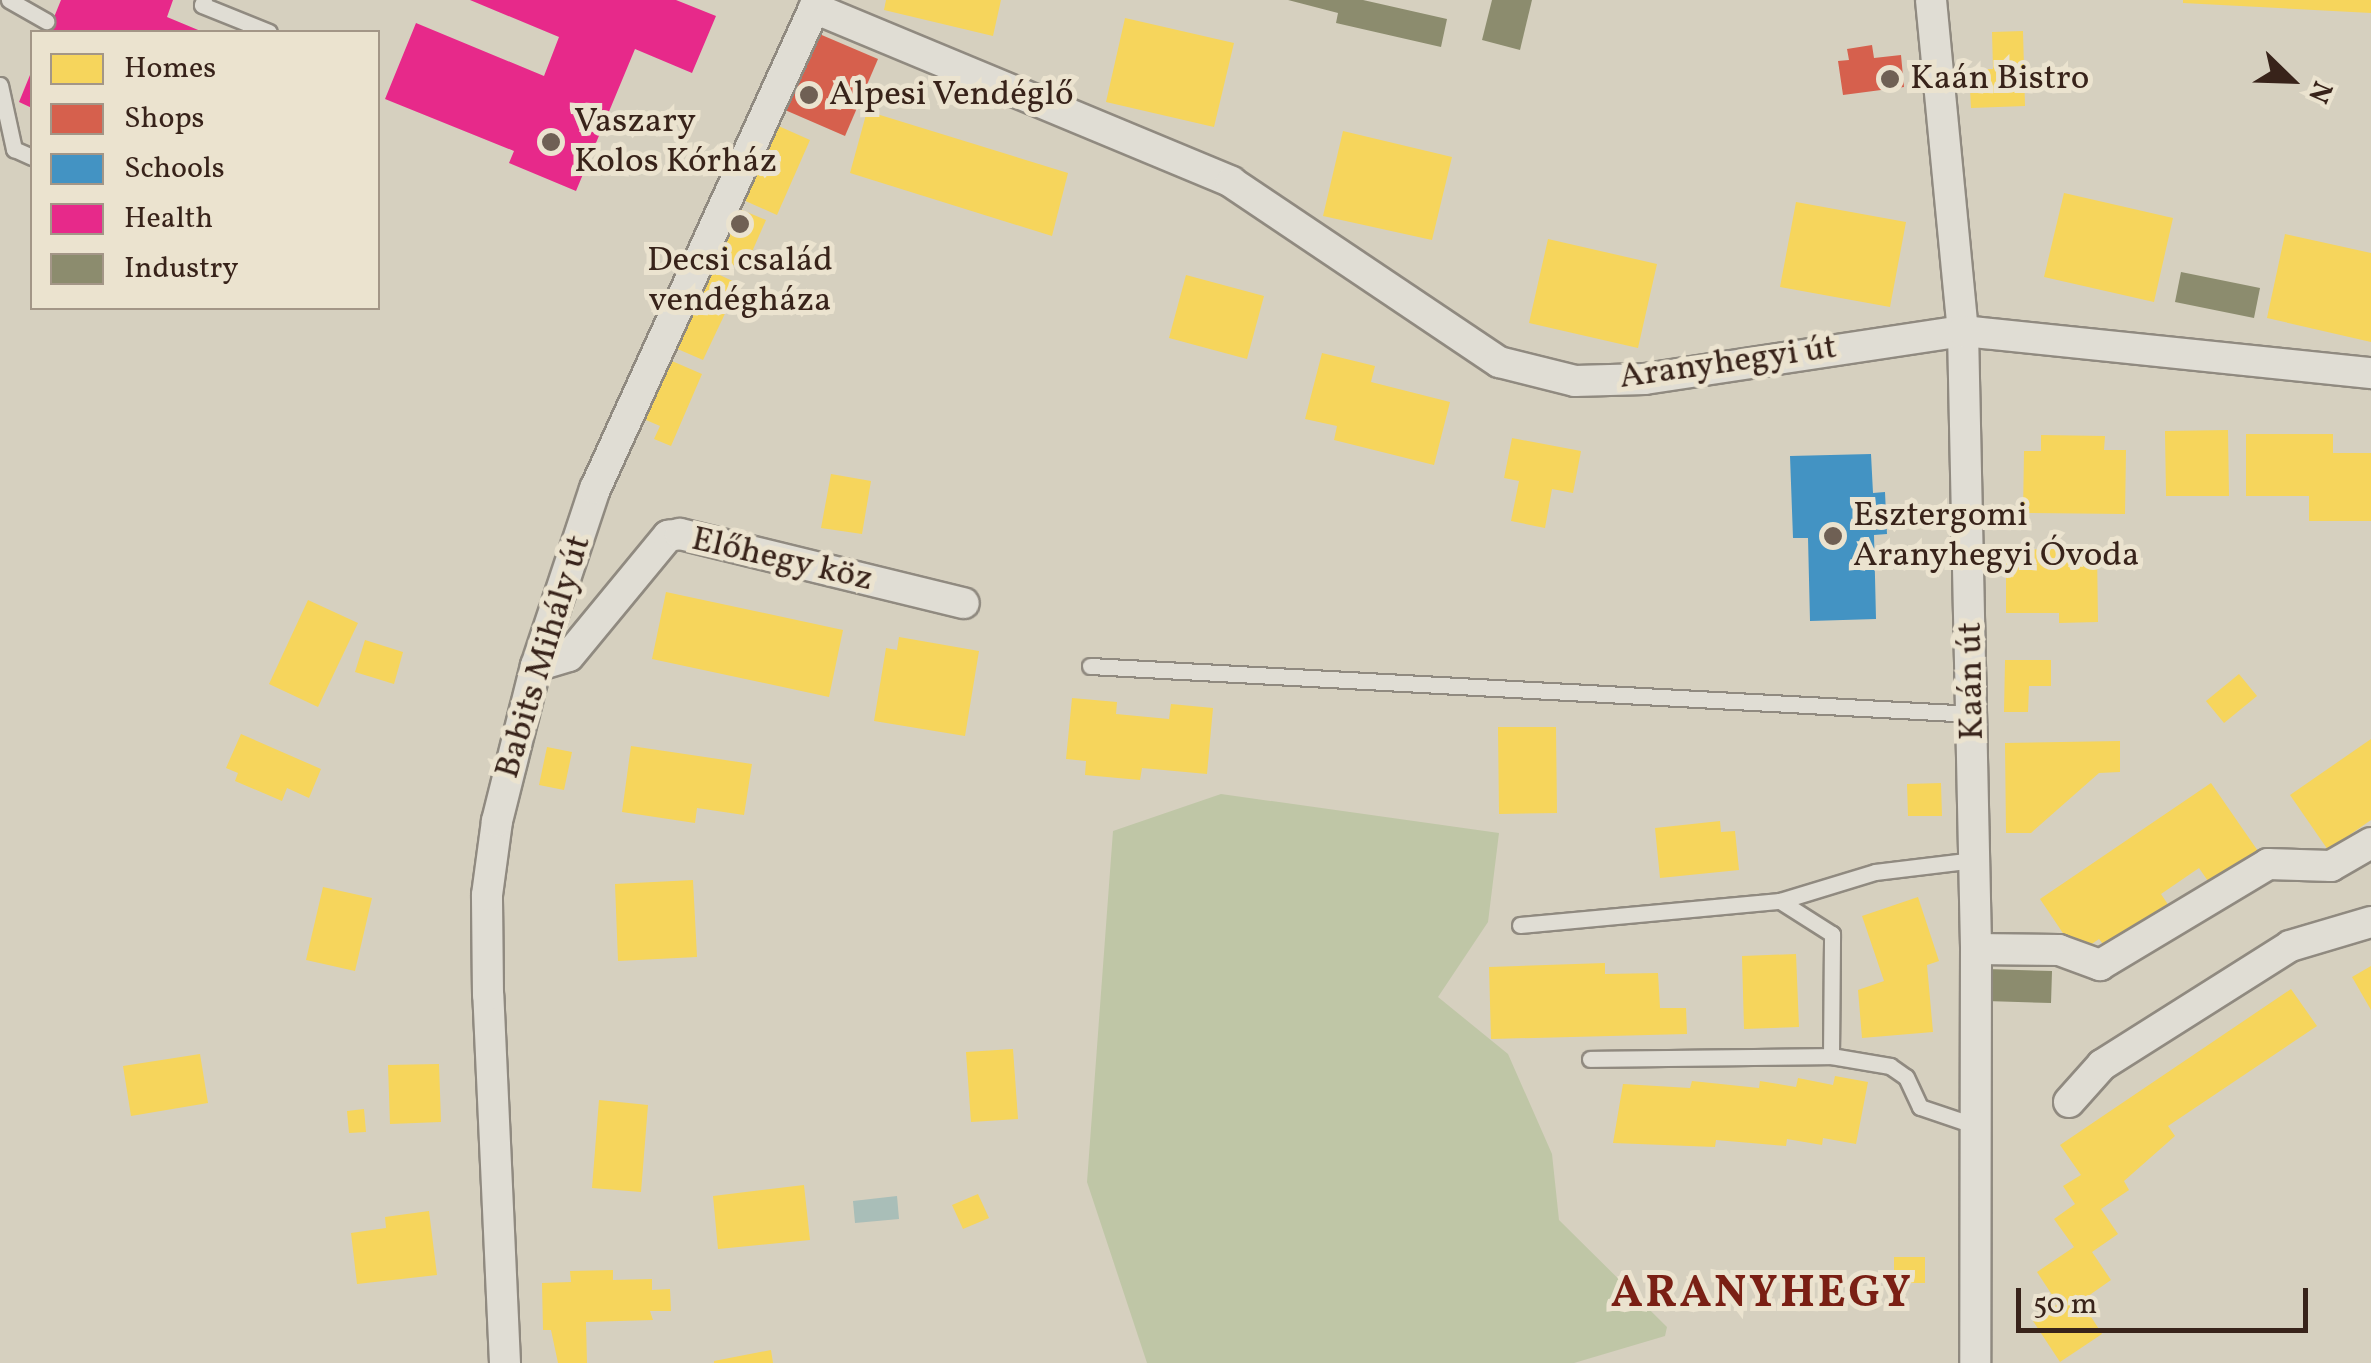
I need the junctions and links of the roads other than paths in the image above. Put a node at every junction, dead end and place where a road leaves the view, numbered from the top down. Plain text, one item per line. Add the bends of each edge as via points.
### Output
1 (9, 0) edge
2 (204, 0) edge
3 (1931, 0) edge
4 (816, 4) edge
5 (46, 21) dead end
6 (265, 30) edge
7 (0, 85) edge
8 (30, 155) edge
9 (1963, 331) junction
10 (2371, 373) edge
11 (964, 604) dead end
12 (536, 666) junction
13 (1090, 666) dead end
14 (1972, 714) junction
15 (2371, 844) edge
16 (1974, 860) junction
17 (1780, 901) junction
18 (2371, 922) edge
19 (1520, 925) dead end
20 (1976, 949) junction
21 (1832, 1056) junction
22 (1590, 1059) dead end
23 (2069, 1102) dead end
24 (1976, 1126) junction
25 (505, 1363) edge
26 (1975, 1363) edge

1 - 5 lane
2 - 6 lane via 202,5
3 - 9 street, Kaán út
4 - 9 street, Aranyhegyi út via 1232,182 1499,362 1574,381 1645,379
4 - 12 street, Babits Mihály út via 595,489
7 - 8 lane via 14,149
9 - 10 street, Aranyhegyi út
9 - 14 street, Kaán út
11 - 12 street, Előhegy köz via 680,534 668,536 570,656
12 - 25 street, Babits Mihály út via 496,821 487,895
13 - 14 lane
14 - 16 street, Kaán út
15 - 20 street via 2331,866 2268,864 2100,965 2059,950
16 - 17 lane via 1875,872
16 - 20 street, Kaán út
17 - 19 lane
17 - 21 lane via 1832,934
18 - 23 street via 2290,946 2102,1066
20 - 24 street, Kaán út
21 - 22 lane
21 - 24 lane via 1890,1066 1906,1077 1920,1107 1942,1120
24 - 26 street, Kaán út

